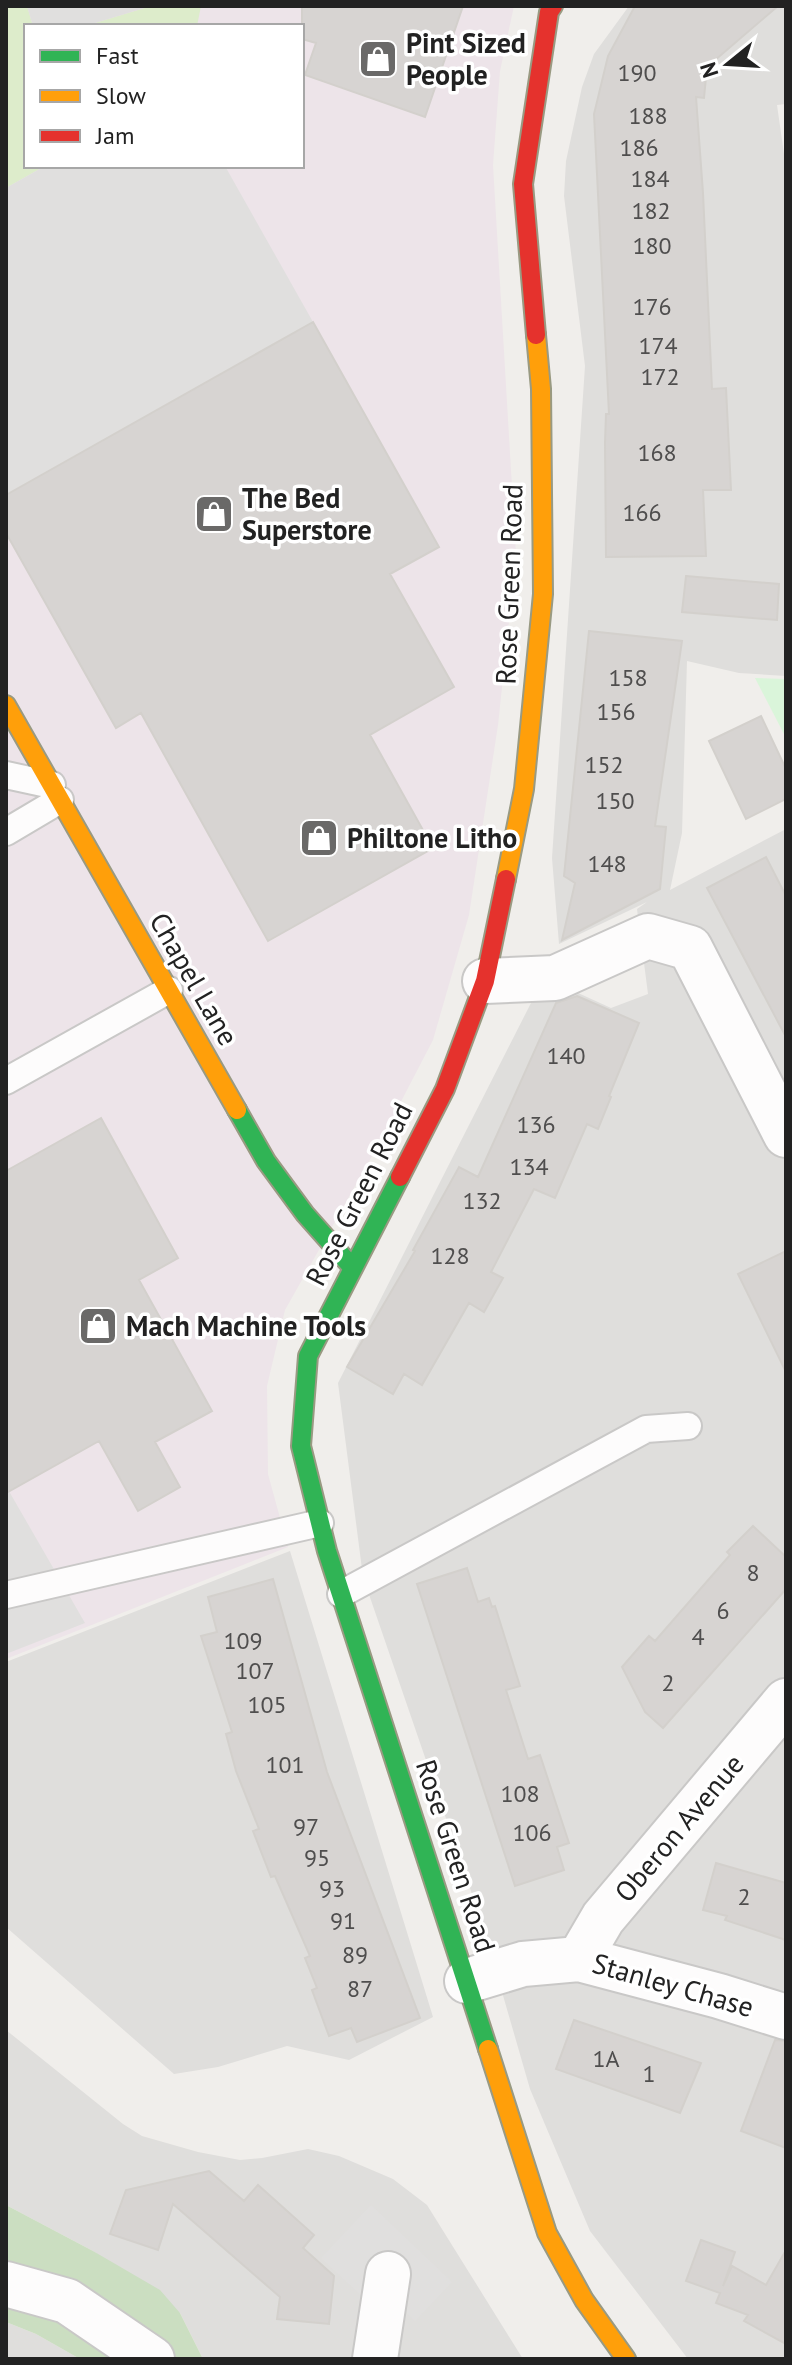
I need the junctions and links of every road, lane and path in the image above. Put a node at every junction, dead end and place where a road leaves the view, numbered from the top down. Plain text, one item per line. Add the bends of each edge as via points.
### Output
1 (553, 6) edge
2 (6, 705) edge
3 (6, 775) edge
4 (56, 793) junction
5 (6, 832) edge
6 (485, 981) junction
7 (169, 990) junction
8 (10, 1071) edge
9 (786, 1135) edge
10 (352, 1267) junction
11 (688, 1426) dead end
12 (320, 1523) junction
13 (341, 1594) junction
14 (6, 1595) edge
15 (786, 1701) edge
16 (579, 1959) junction
17 (467, 1981) junction
18 (786, 2017) edge
19 (388, 2274) dead end
20 (6, 2284) edge
21 (152, 2359) edge
22 (375, 2359) edge
23 (626, 2359) edge

1 - 6 street, Rose Green Road via 523,184 541,389 543,594 524,789
2 - 4 street, Chapel Lane
3 - 4 lane
4 - 5 lane
4 - 7 street, Chapel Lane
6 - 9 street via 555,978 648,936 690,948
6 - 10 street, Rose Green Road via 445,1089
7 - 8 lane
7 - 10 street, Chapel Lane via 266,1161
10 - 12 street, Rose Green Road via 308,1356 301,1446
11 - 13 lane via 646,1429
12 - 13 street, Rose Green Road
12 - 14 lane
13 - 17 street, Rose Green Road
15 - 16 street, Oberon Avenue via 603,1918
16 - 17 street, Stanley Chase via 523,1964
16 - 18 street, Stanley Chase
17 - 23 street, Rose Green Road via 547,2233 584,2300
19 - 22 street
20 - 21 street via 67,2301

